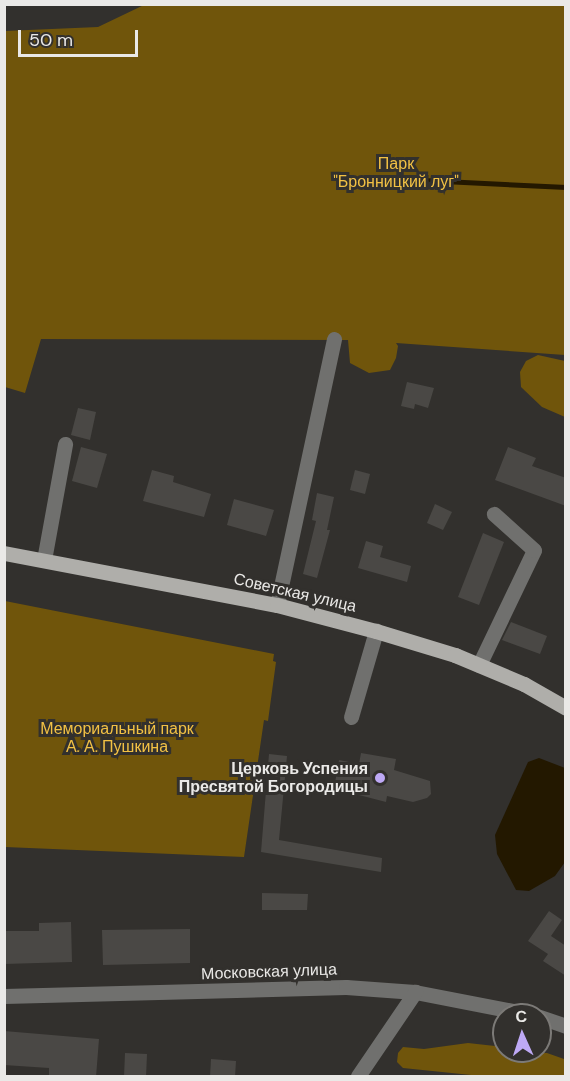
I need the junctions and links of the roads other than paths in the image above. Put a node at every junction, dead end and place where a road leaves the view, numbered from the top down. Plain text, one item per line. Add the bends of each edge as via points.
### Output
1 (334, 339) dead end
2 (65, 444) dead end
3 (494, 514) dead end
4 (4, 553) edge
5 (44, 560) junction
6 (277, 605) junction
7 (376, 631) junction
8 (479, 665) junction
9 (566, 708) edge
10 (351, 717) dead end
11 (415, 992) junction
12 (4, 996) edge
13 (492, 1007) edge
14 (358, 1077) edge

1 - 6 street
2 - 5 street
3 - 8 street via 534,550
4 - 5 main road, Советская улица
5 - 6 main road, Советская улица
6 - 7 main road, Советская улица
7 - 8 main road, Советская улица
7 - 10 street
8 - 9 main road, Советская улица
11 - 12 street, Московская улица via 346,987
11 - 13 street, Московская улица
11 - 14 street

